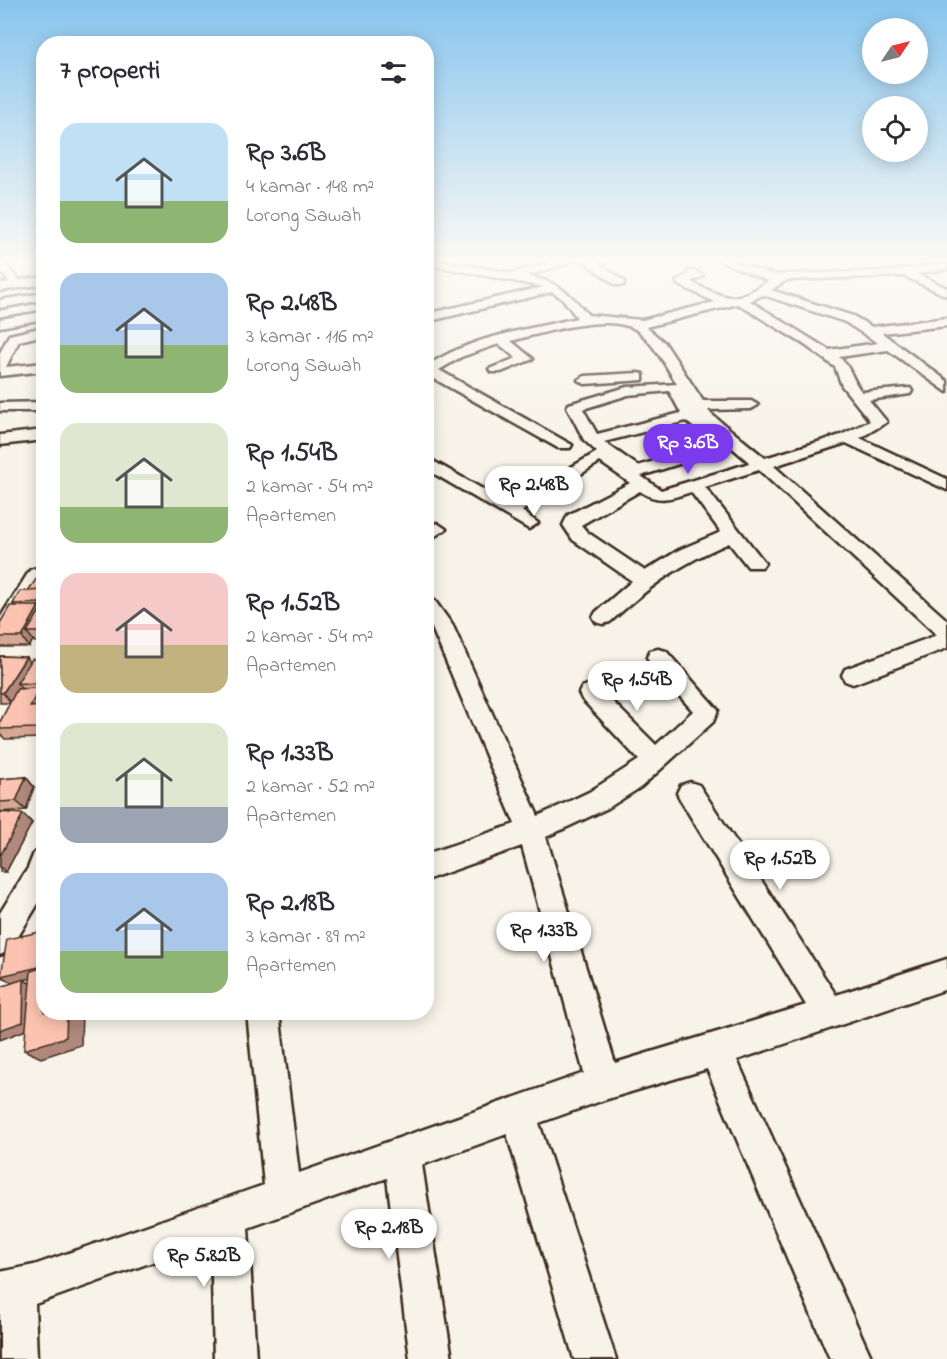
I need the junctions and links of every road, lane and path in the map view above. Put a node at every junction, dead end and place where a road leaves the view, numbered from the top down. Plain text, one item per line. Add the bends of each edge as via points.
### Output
1 (579, 321) edge
2 (611, 321) edge
3 (647, 321) edge
4 (776, 321) edge
5 (853, 321) edge
6 (908, 321) edge
7 (636, 324) junction
8 (870, 331) junction
9 (36, 333) edge
10 (458, 341) dead end
11 (503, 341) junction
12 (890, 346) junction
13 (470, 349) junction
14 (828, 354) junction
15 (0, 366) edge
16 (434, 367) edge
17 (36, 368) edge
18 (496, 369) dead end
19 (0, 372) edge
20 (678, 374) junction
21 (434, 375) edge
22 (585, 380) dead end
23 (946, 387) edge
24 (904, 392) dead end
25 (858, 397) junction
26 (751, 405) dead end
27 (36, 406) edge
28 (0, 407) edge
29 (697, 411) junction
30 (36, 436) edge
31 (847, 438) junction
32 (0, 440) edge
33 (592, 440) junction
34 (564, 445) dead end
35 (763, 465) junction
36 (434, 467) edge
37 (641, 484) junction
38 (947, 485) edge
39 (695, 486) junction
40 (510, 511) junction
41 (530, 523) dead end
42 (734, 534) junction
43 (755, 563) dead end
44 (36, 577) edge
45 (645, 580) junction
46 (434, 616) edge
47 (603, 617) dead end
48 (947, 632) edge
49 (0, 636) edge
50 (947, 640) edge
51 (658, 657) dead end
52 (853, 675) dead end
53 (590, 693) dead end
54 (655, 760) junction
55 (690, 793) dead end
56 (531, 830) junction
57 (434, 864) edge
58 (36, 881) edge
59 (0, 940) edge
60 (947, 974) edge
61 (830, 1014) junction
62 (264, 1020) edge
63 (716, 1050) junction
64 (604, 1083) junction
65 (518, 1112) junction
66 (402, 1153) junction
67 (283, 1196) junction
68 (230, 1215) junction
69 (8, 1290) edge
70 (16, 1359) edge
71 (235, 1359) edge
72 (431, 1359) edge
73 (595, 1359) edge
74 (851, 1359) edge

1 - 11 street
2 - 7 street
3 - 7 street
4 - 14 street
5 - 8 street
6 - 8 street
7 - 20 street via 660,346
8 - 12 street
9 - 15 street via 14,338
10 - 13 street
11 - 13 street
11 - 18 street via 526,359
12 - 14 street
12 - 23 street
13 - 16 street
14 - 25 street via 844,368 849,386
17 - 19 street
20 - 22 street
20 - 29 street
21 - 34 street
24 - 25 street
25 - 31 street via 879,422
26 - 29 street
27 - 28 street
29 - 33 street
29 - 33 street via 673,388 613,394 574,408
29 - 33 street via 720,446 655,468 635,472
29 - 35 street
30 - 32 street
31 - 35 street
31 - 38 street
35 - 39 street
35 - 48 street
36 - 40 street
37 - 39 street via 658,495
37 - 40 street via 598,456
37 - 45 street via 574,519 572,525 580,536
39 - 42 street
40 - 41 street
42 - 43 street
42 - 45 street via 686,554
44 - 49 street
45 - 47 street
46 - 56 street via 447,637
50 - 52 street
51 - 54 street via 706,710
53 - 54 street
54 - 56 street via 624,786 585,809
55 - 61 street
56 - 57 street
56 - 64 street
58 - 59 street
60 - 61 street
61 - 63 street
62 - 67 street
63 - 64 street
63 - 74 street
64 - 65 street
65 - 66 street
65 - 73 street
66 - 67 street
66 - 72 street
67 - 68 street
68 - 69 street via 34,1285
68 - 71 street
69 - 70 street

